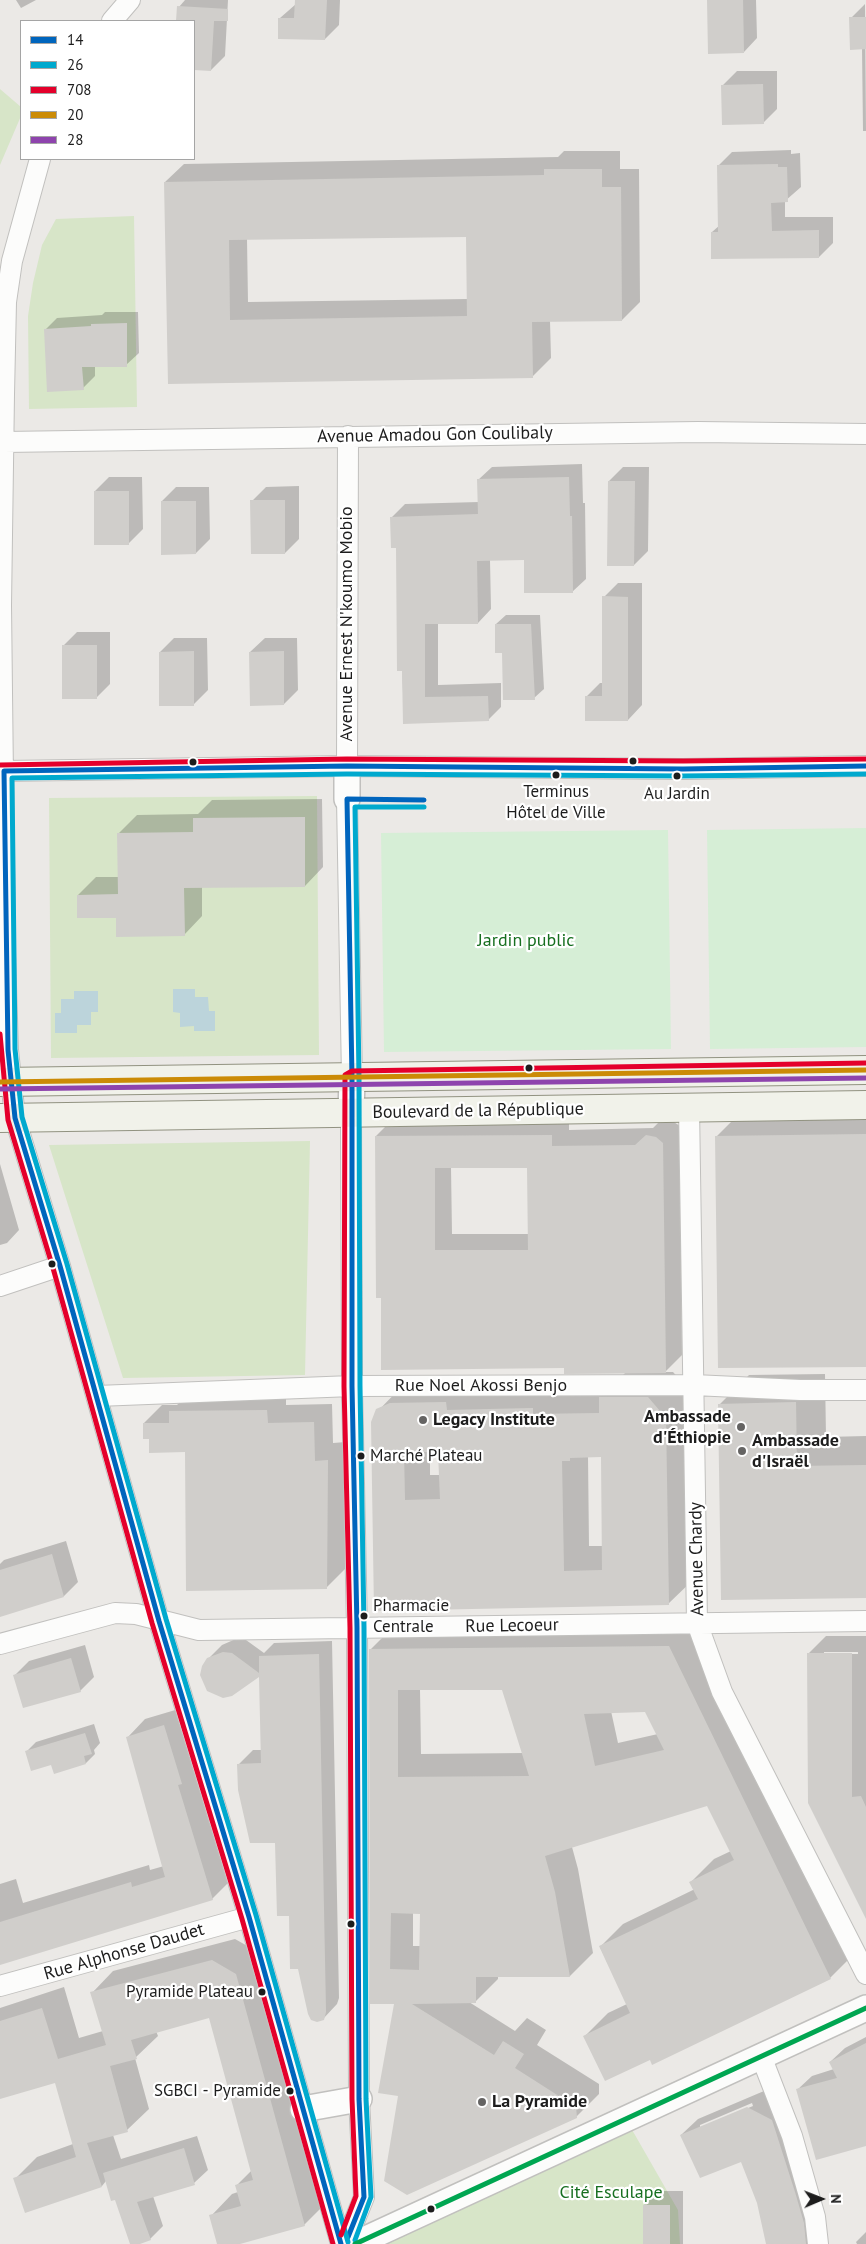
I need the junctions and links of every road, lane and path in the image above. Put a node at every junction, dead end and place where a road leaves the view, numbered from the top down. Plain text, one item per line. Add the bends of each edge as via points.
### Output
1 (130, 0) edge
2 (113, 20) edge
3 (40, 160) edge
4 (866, 434) edge
5 (348, 436) junction
6 (4, 442) junction
7 (347, 766) junction
8 (866, 766) edge
9 (4, 771) junction
10 (347, 799) joint
11 (866, 1070) edge
12 (352, 1078) junction
13 (6, 1082) edge
14 (866, 1105) edge
15 (689, 1107) junction
16 (351, 1113) junction
17 (7, 1118) edge
18 (60, 1266) junction
19 (0, 1286) edge
20 (352, 1386) junction
21 (694, 1386) junction
22 (866, 1390) edge
23 (96, 1396) junction
24 (159, 1621) junction
25 (866, 1621) edge
26 (698, 1623) junction
27 (357, 1628) junction
28 (0, 1644) edge
29 (249, 1917) junction
30 (866, 1974) edge
31 (0, 1986) edge
32 (866, 2008) edge
33 (761, 2056) junction
34 (359, 2099) junction
35 (303, 2109) junction
36 (341, 2244) edge
37 (345, 2244) edge
38 (355, 2244) edge
39 (818, 2244) edge

1 - 2 street
3 - 6 street via 12,261 6,302
4 - 5 street, Avenue Amadou Gon Coulibaly via 698,432
5 - 6 street, Avenue Amadou Gon Coulibaly
5 - 7 street, Avenue Ernest N'koumo Mobio
6 - 9 street via 1,605
7 - 8 street via 683,769
7 - 9 street
7 - 10 street, Avenue Ernest N'koumo Mobio
9 - 13 street
10 - 12 street, Avenue Ernest N'koumo Mobio
11 - 12 main road, Boulevard de la République
12 - 13 main road, Boulevard de la République
12 - 16 street, Avenue Ernest N'koumo Mobio
13 - 17 street
14 - 15 main road, Boulevard de la République
15 - 16 main road, Boulevard de la République
15 - 21 street, Avenue Chardy
16 - 17 main road, Boulevard de la République
16 - 20 street
17 - 18 street
18 - 19 street
18 - 23 street
20 - 21 street, Rue Noel Akossi Benjo
20 - 23 street, Rue Noel Akossi Benjo
20 - 27 street
21 - 22 street, Rue Noel Akossi Benjo
21 - 26 street, Avenue Chardy
23 - 24 street
24 - 27 street, Rue Lecoeur via 199,1630
24 - 28 street, Rue Lecoeur via 136,1614 115,1613
24 - 29 street
25 - 26 street, Rue Lecoeur
26 - 27 street, Rue Lecoeur
26 - 30 street, Avenue Chardy via 722,1692
27 - 34 street
29 - 31 street, Rue Alphonse Daudet
29 - 35 street
32 - 33 street
33 - 38 street
33 - 39 street via 792,2136 815,2217
34 - 35 street
34 - 37 street via 364,2197
35 - 36 street

